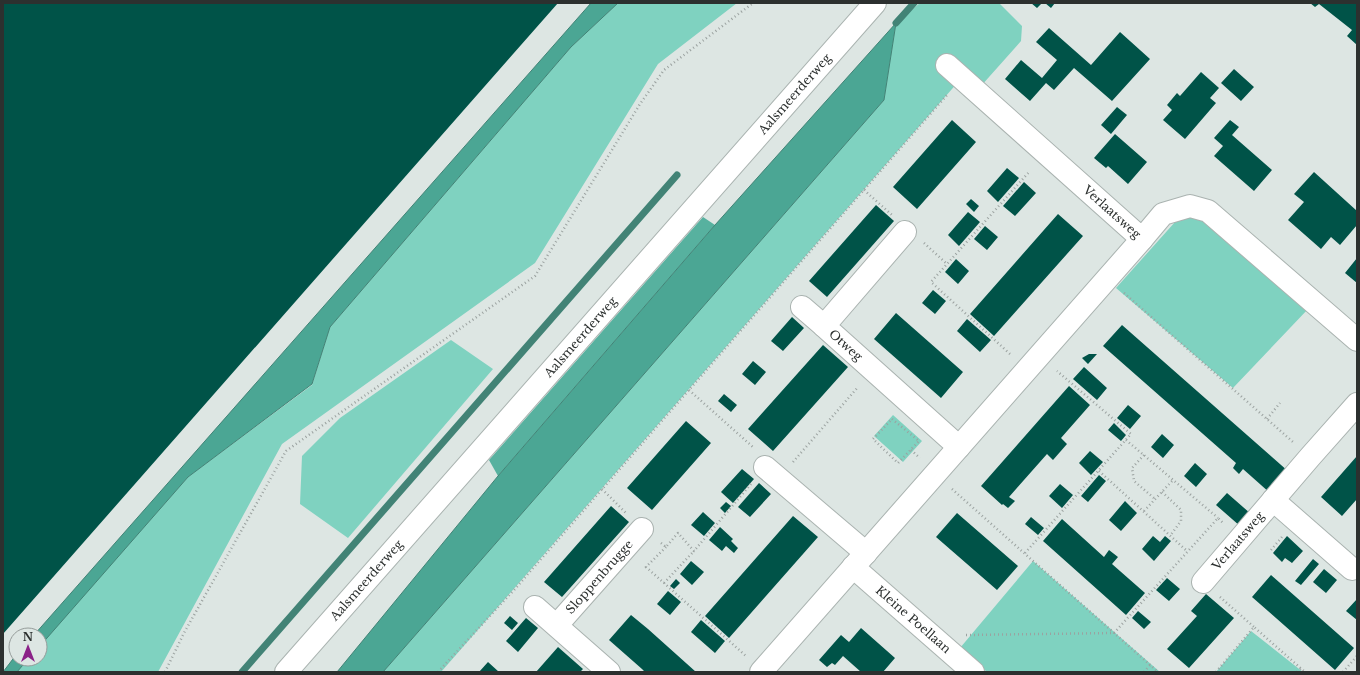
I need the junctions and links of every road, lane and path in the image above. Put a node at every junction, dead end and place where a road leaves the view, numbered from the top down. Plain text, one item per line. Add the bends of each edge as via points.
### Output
1 (753, 3) edge
2 (875, 3) edge
3 (954, 71) joint
4 (1046, 154) junction
5 (905, 232) dead end
6 (1142, 239) junction
7 (1107, 278) junction
8 (802, 307) dead end
9 (824, 326) junction
10 (1357, 340) edge
11 (1033, 362) junction
12 (873, 370) junction
13 (689, 390) junction
14 (1280, 403) dead end
15 (1357, 404) edge
16 (1267, 419) junction
17 (1126, 440) junction
18 (959, 447) junction
19 (911, 450) junction
20 (1144, 455) junction
21 (1310, 457) junction
22 (1099, 471) junction
23 (772, 473) junction
24 (936, 473) junction
25 (1173, 480) junction
26 (602, 489) junction
27 (1162, 492) junction
28 (1155, 499) junction
29 (1273, 500) junction
30 (1144, 511) junction
31 (1218, 518) junction
32 (642, 529) junction
33 (1170, 536) junction
34 (1242, 538) junction
35 (666, 547) junction
36 (694, 551) junction
37 (1187, 551) junction
38 (1025, 553) junction
39 (860, 560) junction
40 (1352, 569) dead end
41 (1203, 582) joint
42 (664, 583) junction
43 (535, 607) dead end
44 (557, 625) junction
45 (1254, 627) junction
46 (1114, 633) junction
47 (932, 636) junction
48 (1357, 656) edge
49 (1150, 665) junction
50 (1301, 668) junction
51 (762, 671) edge
52 (165, 672) edge
53 (286, 672) edge
54 (438, 672) edge
55 (609, 672) edge
56 (973, 672) edge
57 (1144, 672) edge
58 (1158, 672) edge
59 (1216, 672) edge
60 (1298, 672) edge
61 (1305, 672) edge
62 (1343, 672) edge

1 - 52 path via 664,70 640,104 535,276 286,451 184,633
2 - 53 street, Aalsmeerderweg
3 - 4 street, Verlaatsweg
3 - 13 path
4 - 6 street, Verlaatsweg
4 - 11 path via 931,282
5 - 9 street, Otweg
6 - 7 street
6 - 10 street, Verlaatsweg via 1163,214 1190,206 1208,211
7 - 11 street
7 - 16 path
8 - 9 street
9 - 12 street, Otweg
11 - 17 path via 1131,434
11 - 18 street
12 - 18 street, Otweg
12 - 23 path
13 - 23 path via 758,451
13 - 26 path
14 - 16 path
15 - 21 street, Verlaatsweg
16 - 21 path
17 - 20 path
17 - 22 path
18 - 24 street
19 - 19 path via 898,463 873,440 892,419 919,441
19 - 24 path
20 - 25 path
20 - 28 path via 1132,468 1134,481
21 - 29 street, Verlaatsweg
22 - 30 path
22 - 38 path
23 - 36 path
23 - 39 street
24 - 38 path
24 - 39 street
25 - 27 path
25 - 31 path
26 - 32 path
26 - 54 path
27 - 28 path
27 - 33 path via 1181,510 1181,521
28 - 30 path
29 - 34 street, Verlaatsweg
29 - 40 street, Verlaatsweg
30 - 33 path
31 - 34 path
31 - 37 path
32 - 35 path
32 - 44 street, Sloppenbrugge
33 - 37 path
34 - 41 street, Verlaatsweg
35 - 36 path via 678,533
35 - 42 path via 646,567
36 - 42 path
37 - 46 path
38 - 46 path
39 - 47 street, Kleine Poellaan
39 - 51 street
41 - 45 path
42 - 51 path
43 - 44 street, Sloppenbrugge
44 - 55 street, Sloppenbrugge
45 - 50 path
45 - 59 path
46 - 47 path
46 - 49 path
47 - 56 street, Kleine Poellaan
48 - 62 path
49 - 57 path
49 - 58 path
50 - 60 path
50 - 61 path

